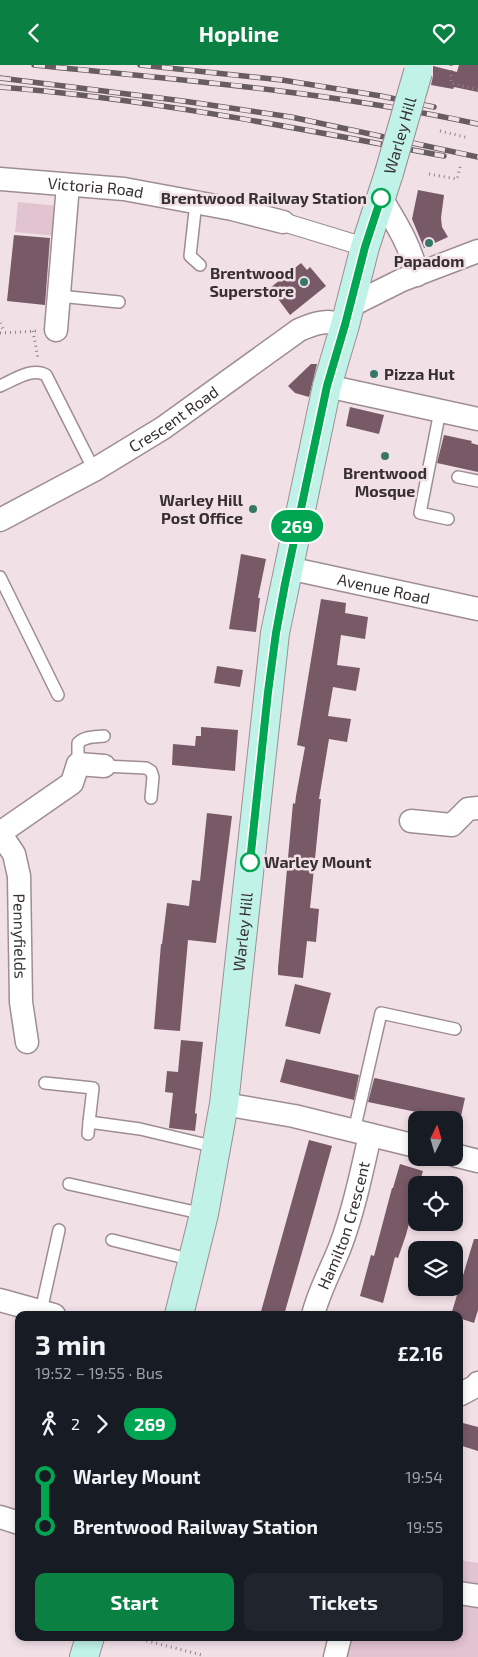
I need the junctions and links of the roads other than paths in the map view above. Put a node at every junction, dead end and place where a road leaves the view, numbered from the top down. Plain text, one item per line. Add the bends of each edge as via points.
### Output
1 (418, 69) edge
2 (0, 179) edge
3 (68, 185) junction
4 (385, 185) junction
5 (196, 202) junction
6 (284, 222) joint
7 (365, 247) junction
8 (478, 251) edge
9 (200, 265) dead end
10 (417, 275) junction
11 (59, 296) junction
12 (119, 302) dead end
13 (348, 315) junction
14 (56, 330) road end
15 (0, 386) edge
16 (327, 386) junction
17 (440, 411) junction
18 (478, 419) edge
19 (94, 470) junction
20 (458, 477) dead end
21 (478, 481) edge
22 (448, 519) dead end
23 (0, 520) edge
24 (288, 568) junction
25 (0, 577) edge
26 (478, 609) edge
27 (58, 695) dead end
28 (104, 736) dead end
29 (78, 764) junction
30 (104, 766) joint
31 (151, 798) dead end
32 (478, 808) edge
33 (411, 821) dead end
34 (0, 833) edge
35 (455, 1029) dead end
36 (26, 1043) dead end
37 (45, 1083) dead end
38 (224, 1104) junction
39 (89, 1121) junction
40 (362, 1133) junction
41 (88, 1134) dead end
42 (408, 1144) edge
43 (216, 1147) junction
44 (463, 1157) edge
45 (478, 1161) edge
46 (69, 1183) dead end
47 (204, 1214) junction
48 (60, 1230) dead end
49 (112, 1240) dead end
50 (193, 1260) junction
51 (0, 1300) edge
52 (41, 1311) edge
53 (48, 1311) edge
54 (180, 1311) edge
55 (314, 1311) edge
56 (0, 1517) edge
57 (15, 1522) edge
58 (463, 1594) edge
59 (478, 1596) edge
60 (89, 1641) edge
61 (339, 1641) edge
62 (84, 1657) edge
63 (335, 1657) edge

1 - 4 main road, Warley Hill, bridge
2 - 3 street, Victoria Road
3 - 5 street, Victoria Road via 124,189
3 - 11 street
4 - 7 main road, Warley Hill
4 - 10 street
5 - 6 street, Victoria Road
5 - 9 lane via 190,256
6 - 7 street, Victoria Road
7 - 13 main road, Warley Hill
8 - 10 street
10 - 13 street via 379,291
11 - 12 lane
11 - 14 street
13 - 16 main road, Warley Hill
13 - 19 street, Crescent Road via 299,330 163,428
15 - 19 lane via 33,372 40,371 46,375
16 - 17 street
16 - 24 main road, Warley Hill
17 - 18 street
17 - 22 lane via 420,513
19 - 23 street, Crescent Road
20 - 21 lane
24 - 26 street, Avenue Road
24 - 38 main road, Warley Hill via 268,692
25 - 27 lane
28 - 29 lane via 82,739 78,743
29 - 30 street
29 - 34 street via 72,783
30 - 31 lane via 151,771
32 - 33 street via 468,809 452,825
34 - 36 street, Pennyfields via 14,854 19,876 21,1002
35 - 40 lane via 381,1013
37 - 39 lane via 94,1088
38 - 40 street via 294,1116
38 - 43 main road, Warley Hill
39 - 41 lane
39 - 43 lane
40 - 42 street
40 - 55 street, Hamilton Crescent via 362,1173 340,1245
43 - 47 main road, Warley Hill
44 - 45 street
46 - 47 lane
47 - 50 main road, Warley Hill
48 - 53 lane
49 - 50 lane
50 - 54 main road, Warley Hill
51 - 52 street
56 - 57 street
58 - 59 street
60 - 62 main road
61 - 63 street

